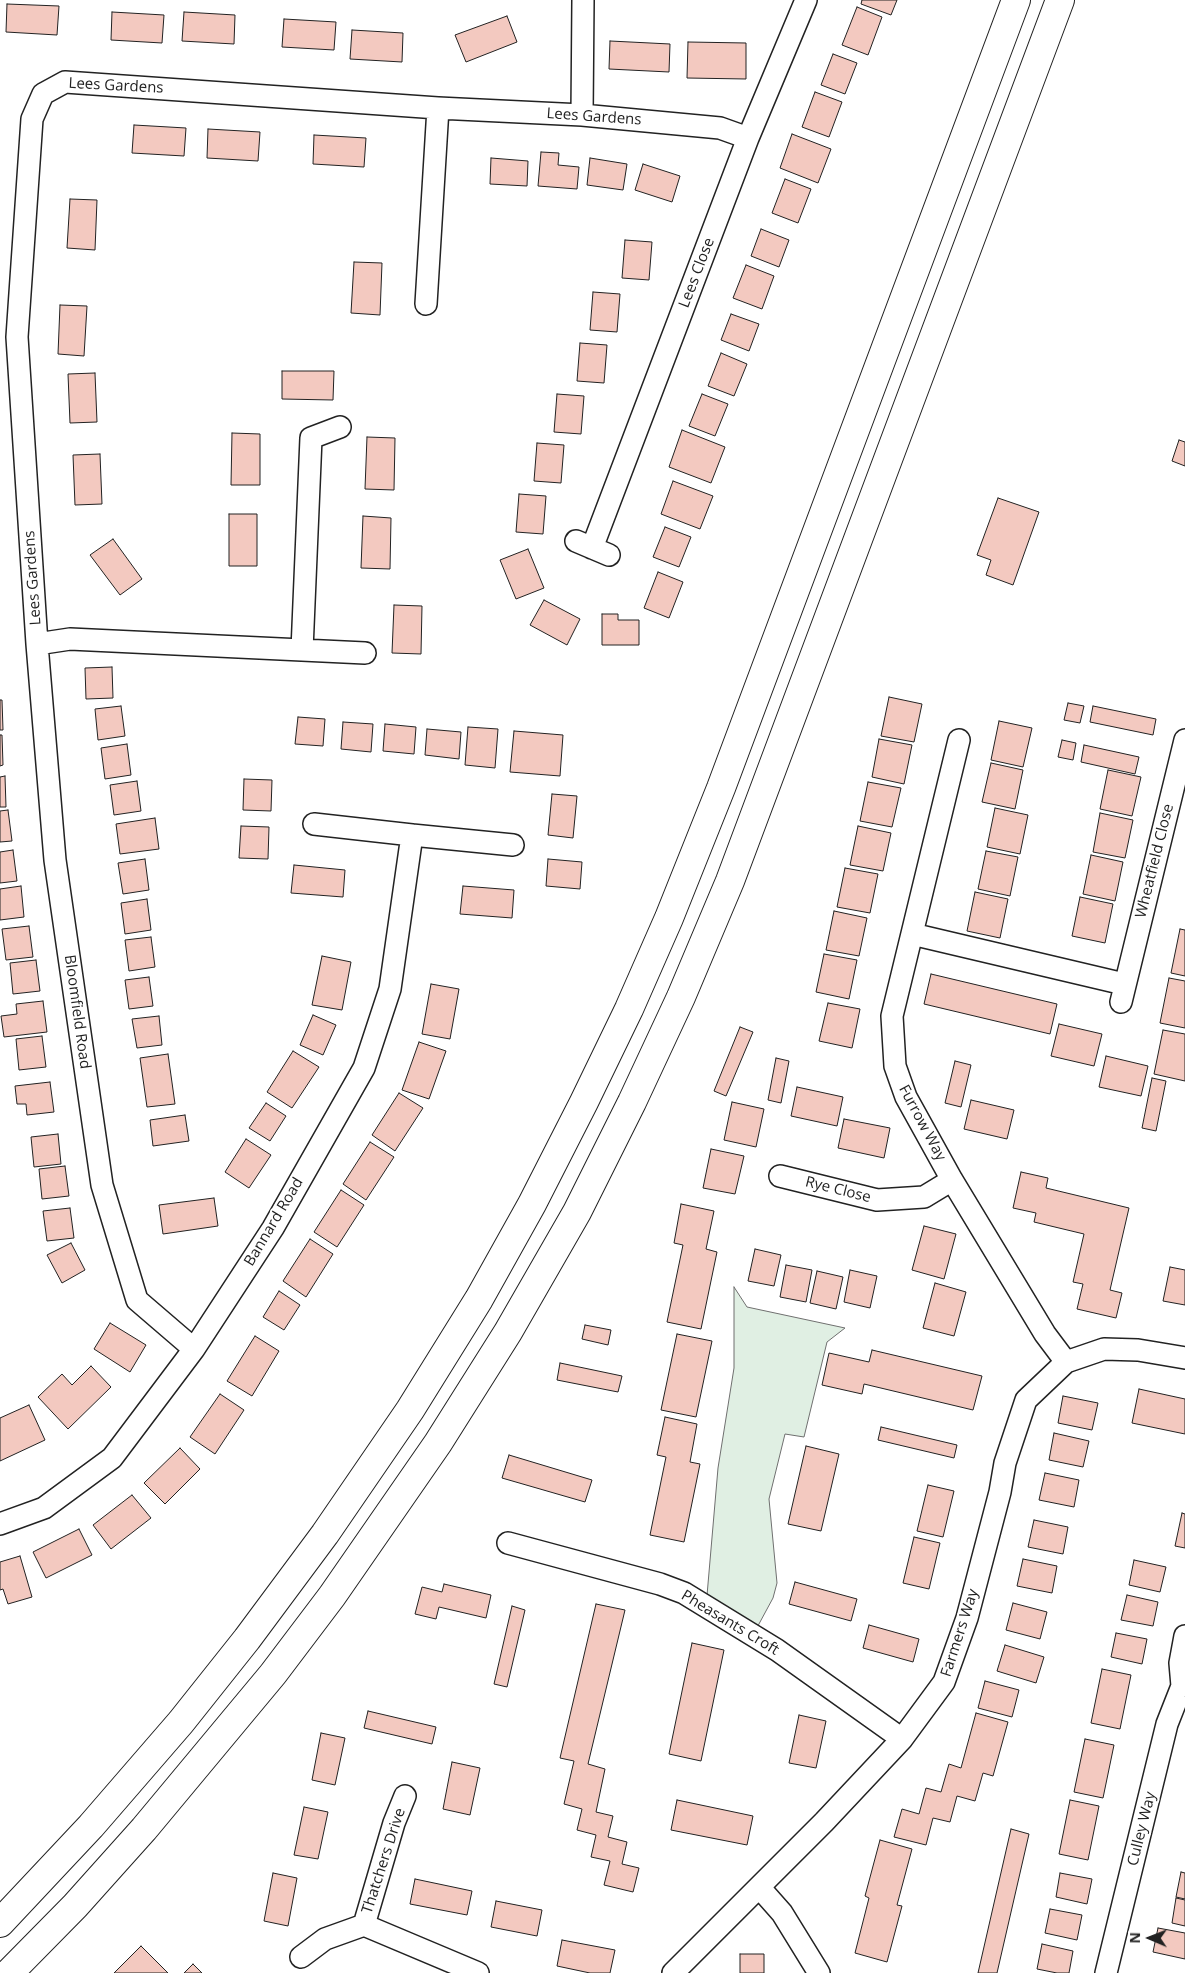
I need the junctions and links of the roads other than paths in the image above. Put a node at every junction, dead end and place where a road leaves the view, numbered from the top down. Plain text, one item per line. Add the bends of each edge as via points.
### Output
1 (583, 0) edge
2 (806, 0) edge
3 (1016, 0) edge
4 (1060, 0) edge
5 (438, 108) junction
6 (582, 115) junction
7 (748, 138) junction
8 (426, 304) dead end
9 (8, 338) edge
10 (340, 427) dead end
11 (592, 548) dead end
12 (37, 644) junction
13 (302, 650) junction
14 (365, 653) dead end
15 (959, 740) dead end
16 (1185, 740) edge
17 (314, 824) dead end
18 (412, 835) junction
19 (512, 845) dead end
20 (912, 934) junction
21 (780, 1176) dead end
22 (952, 1180) junction
23 (194, 1349) junction
24 (1185, 1358) edge
25 (1066, 1362) junction
26 (0, 1524) edge
27 (508, 1543) dead end
28 (1185, 1636) edge
29 (1184, 1685) edge
30 (902, 1739) junction
31 (405, 1796) dead end
32 (759, 1887) junction
33 (0, 1922) edge
34 (364, 1925) junction
35 (301, 1957) dead end
36 (9, 1973) edge
37 (478, 1973) edge
38 (672, 1973) edge
39 (819, 1973) edge
40 (1106, 1973) edge

1 - 6 street
2 - 7 street, Lees Close
3 - 33 highway via 721,788 669,918 629,1009 532,1204 479,1299 410,1410 325,1534 181,1722 91,1826
4 - 36 highway via 730,881 682,997 577,1212 438,1444 326,1604 273,1674 150,1822 75,1906
5 - 6 street, Lees Gardens
5 - 8 street
5 - 9 street, Lees Gardens via 65,82 43,94 32,119
6 - 7 street, Lees Gardens via 720,128
7 - 11 street, Lees Close
9 - 12 street, Lees Gardens
10 - 13 street via 311,438
12 - 13 street, Lees Gardens via 70,640
12 - 23 street, Bloomfield Road via 56,860 102,1185 137,1300
13 - 14 street, Lees Gardens
15 - 20 street, Furrow Way
16 - 20 street, Wheatfield Close via 1122,993
17 - 18 street
18 - 19 street
18 - 23 street, Bannard Road via 390,989 364,1068 273,1228
20 - 22 street, Furrow Way via 892,1016 895,1066 906,1097
21 - 22 street, Rye Close via 877,1200 924,1197
22 - 25 street, Furrow Way via 1045,1334
23 - 26 street, Bannard Road via 112,1458 44,1508
24 - 25 street, Farmers Way via 1138,1350 1104,1349
25 - 30 street, Farmers Way via 1026,1400 1005,1462 967,1618 944,1682
27 - 30 street, Pheasants Croft via 684,1593 778,1650
28 - 29 street, Culley Way via 1180,1663
29 - 40 street, Culley Way via 1167,1724
30 - 32 street, Farmers Way
31 - 34 street, Thatchers Drive
32 - 38 street, Farmers Way
32 - 39 street via 782,1912
34 - 35 street, Thatchers Drive via 325,1939
34 - 37 street, Thatchers Drive

